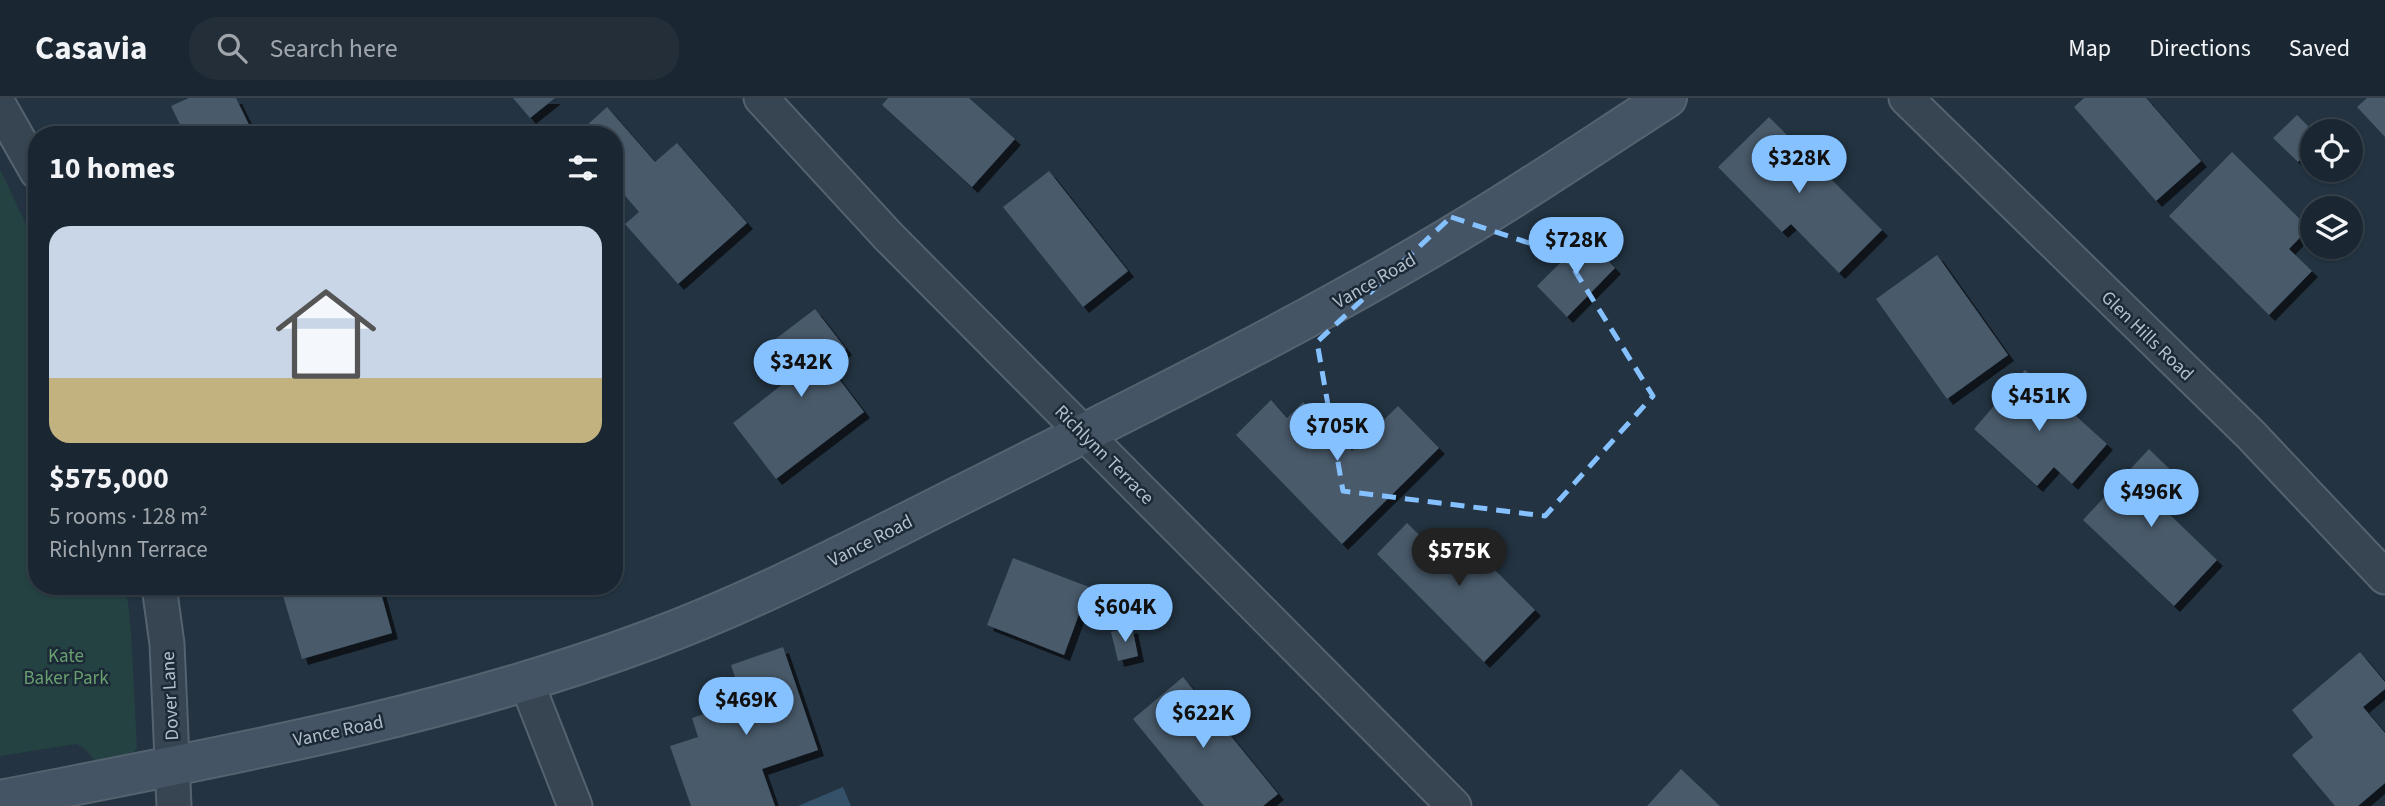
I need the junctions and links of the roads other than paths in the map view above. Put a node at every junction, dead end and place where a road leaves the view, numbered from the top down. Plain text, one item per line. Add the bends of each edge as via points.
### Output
1 (761, 98) edge
2 (1667, 98) edge
3 (1906, 98) edge
4 (0, 107) edge
5 (28, 156) edge
6 (1084, 433) junction
7 (2385, 577) edge
8 (160, 595) edge
9 (526, 681) junction
10 (173, 766) junction
11 (0, 800) edge
12 (174, 806) edge
13 (575, 806) edge
14 (1454, 806) edge

1 - 6 street, Richlynn Terrace via 888,236
2 - 6 street, Vance Road via 1467,227 1306,318
3 - 7 street, Glen Hills Road via 2251,435
4 - 5 street
6 - 9 street, Vance Road via 759,596 649,640
6 - 14 street, Richlynn Terrace
8 - 10 street, Dover Lane
9 - 10 street, Vance Road via 418,712
9 - 13 street
10 - 11 street, Vance Road
10 - 12 street, Dover Lane

